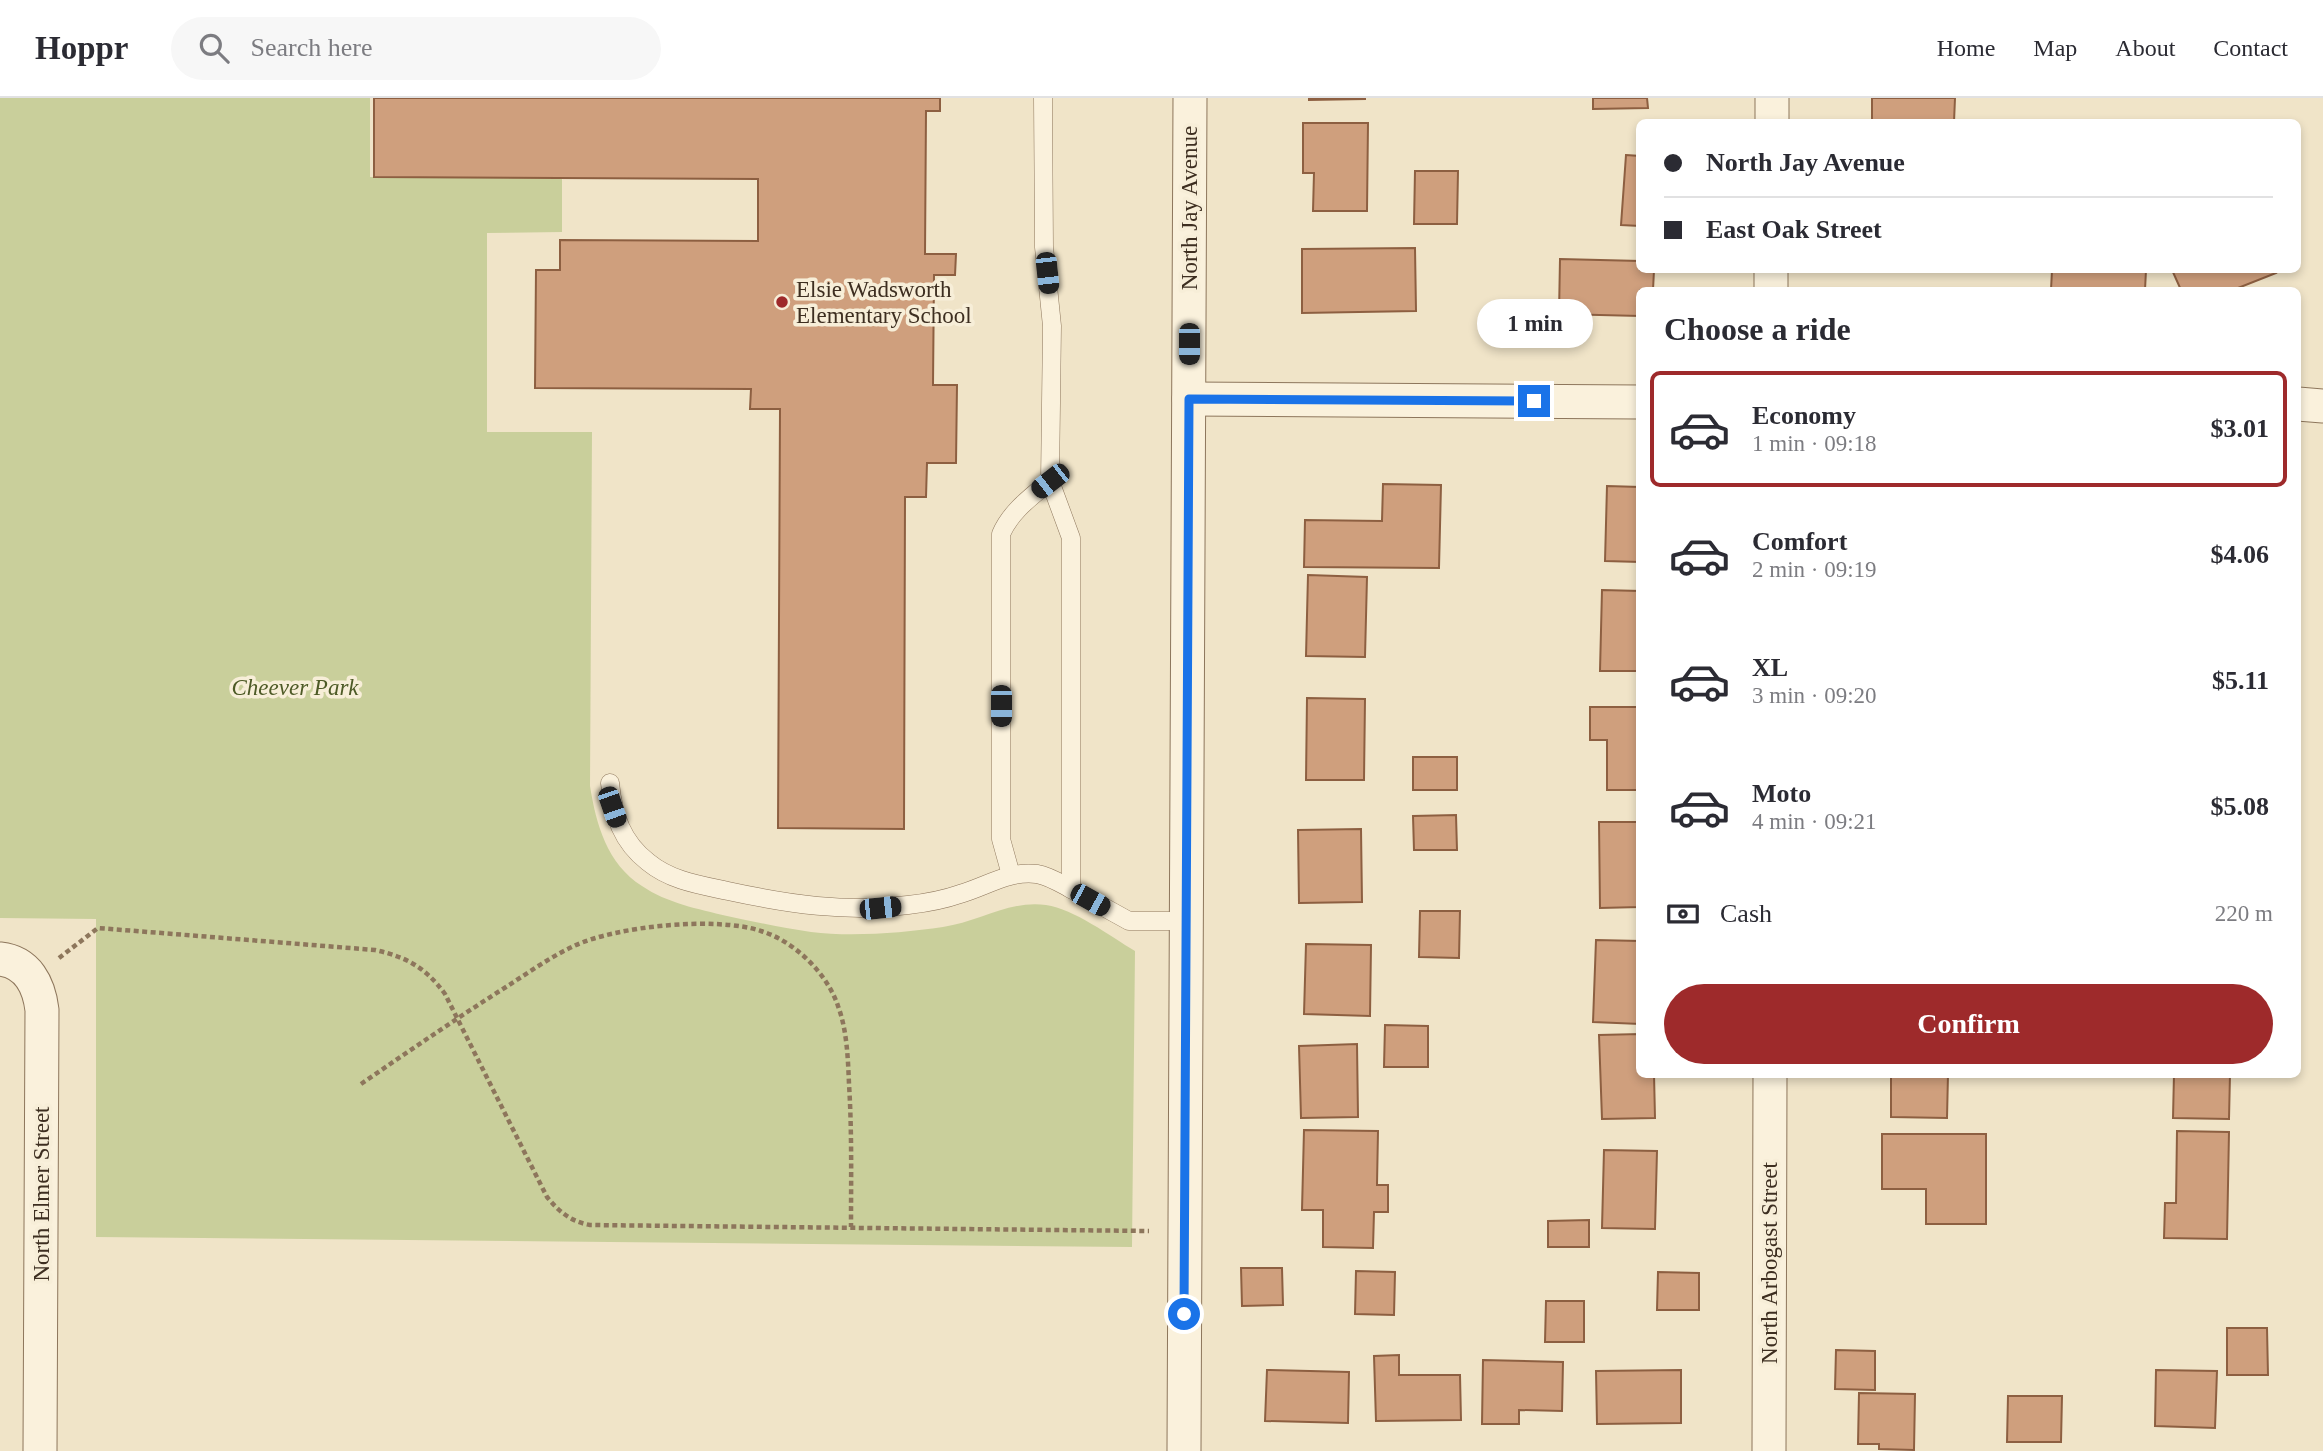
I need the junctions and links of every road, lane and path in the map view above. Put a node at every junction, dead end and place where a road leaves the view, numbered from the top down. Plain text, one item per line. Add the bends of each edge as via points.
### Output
1 (1043, 98) edge
2 (1190, 98) edge
3 (1772, 98) edge
4 (1772, 119) edge
5 (1189, 399) junction
6 (1636, 402) edge
7 (2301, 404) edge
8 (2323, 406) edge
9 (1050, 481) junction
10 (610, 783) dead end
11 (1011, 876) junction
12 (1071, 889) junction
13 (1186, 921) junction
14 (0, 960) edge
15 (33, 978) junction
16 (457, 1018) junction
17 (1770, 1078) edge
18 (361, 1084) dead end
19 (851, 1227) junction
20 (1184, 1231) junction
21 (40, 1451) edge
22 (1184, 1451) edge
23 (1769, 1451) edge

1 - 9 lane via 1044,247 1052,326
2 - 5 street, North Jay Avenue
3 - 4 street
5 - 6 street
5 - 13 street, North Jay Avenue
7 - 8 street
9 - 11 lane via 1024,502 1001,534 1001,839
9 - 12 lane via 1071,538
10 - 11 lane via 612,807 630,844 668,875 690,883 785,903 852,909 936,901
11 - 12 lane via 1038,874
12 - 13 lane via 1129,921
13 - 20 street, North Jay Avenue
14 - 15 street via 20,965
15 - 16 path via 98,928 375,950 404,958 430,976
15 - 21 street, North Elmer Street via 42,1010
16 - 18 path
16 - 19 path via 547,1197 578,1223
16 - 19 path via 552,958 602,935 699,924 761,930 785,942 829,986 839,1007 849,1077
17 - 23 street, North Arbogast Street
19 - 20 path
20 - 22 street, North Jay Avenue

